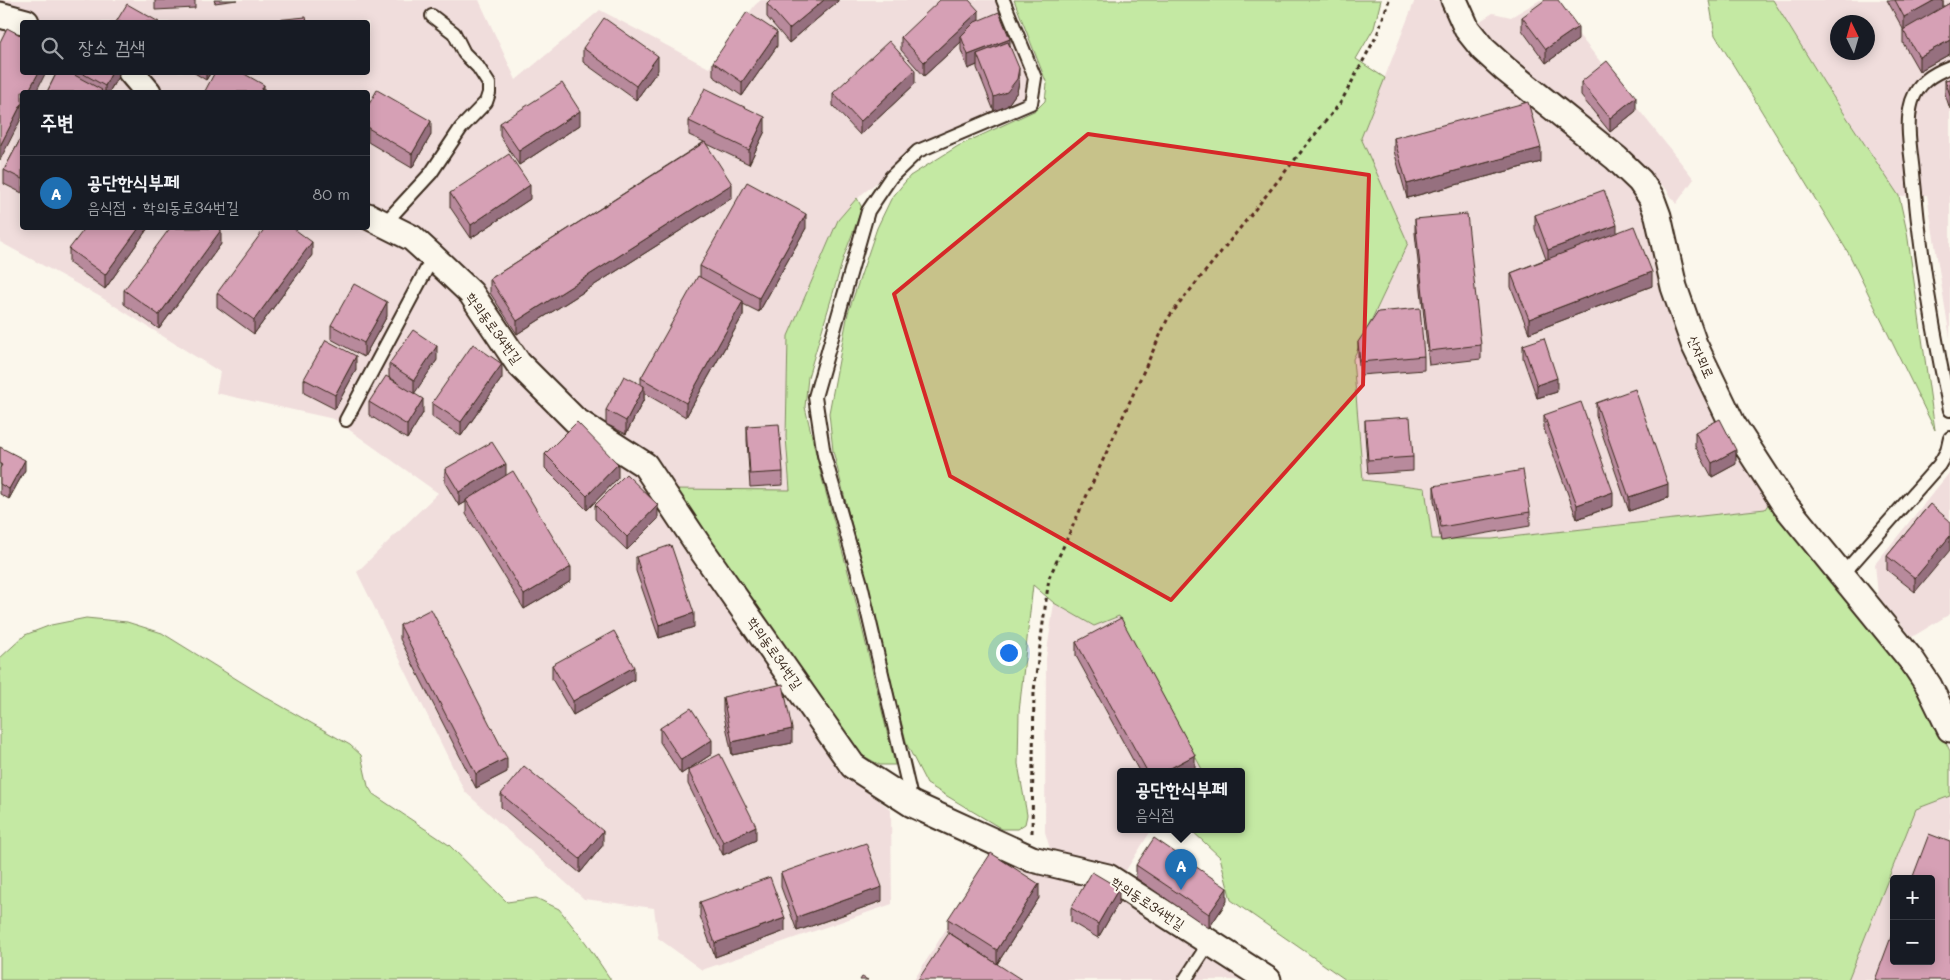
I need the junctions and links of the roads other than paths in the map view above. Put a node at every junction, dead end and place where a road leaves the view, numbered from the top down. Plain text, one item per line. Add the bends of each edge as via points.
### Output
1 (1003, 0) edge
2 (1454, 0) edge
3 (0, 15) edge
4 (432, 16) dead end
5 (20, 20) edge
6 (1950, 67) edge
7 (134, 75) edge
8 (146, 90) edge
9 (376, 220) edge
10 (433, 257) junction
11 (1950, 410) edge
12 (346, 420) dead end
13 (1950, 438) edge
14 (1842, 575) junction
15 (1950, 729) edge
16 (912, 804) junction
17 (1209, 943) junction
18 (1185, 980) edge
19 (1268, 980) edge

1 - 16 lane via 1035,78 1031,103 918,151 891,177 868,211 815,397 824,454 861,584
2 - 14 street, 산자뫼로 via 1467,29 1483,49 1616,158 1651,197 1682,312 1732,423 1785,505
3 - 5 street
4 - 9 lane via 454,32 464,53 489,84 489,92 486,102 461,128 431,172
6 - 11 lane via 1927,78 1912,102 1910,117 1914,188 1924,265
7 - 8 street
9 - 10 street, 학의동로34번길 via 412,238
10 - 12 lane
10 - 16 street, 학의동로34번길 via 471,293 518,363 575,420 645,465 853,766
13 - 14 lane via 1939,465
14 - 15 street, 산자뫼로 via 1929,686
16 - 17 street, 학의동로34번길 via 1032,858 1108,877
17 - 18 lane
17 - 19 street, 학의동로34번길

